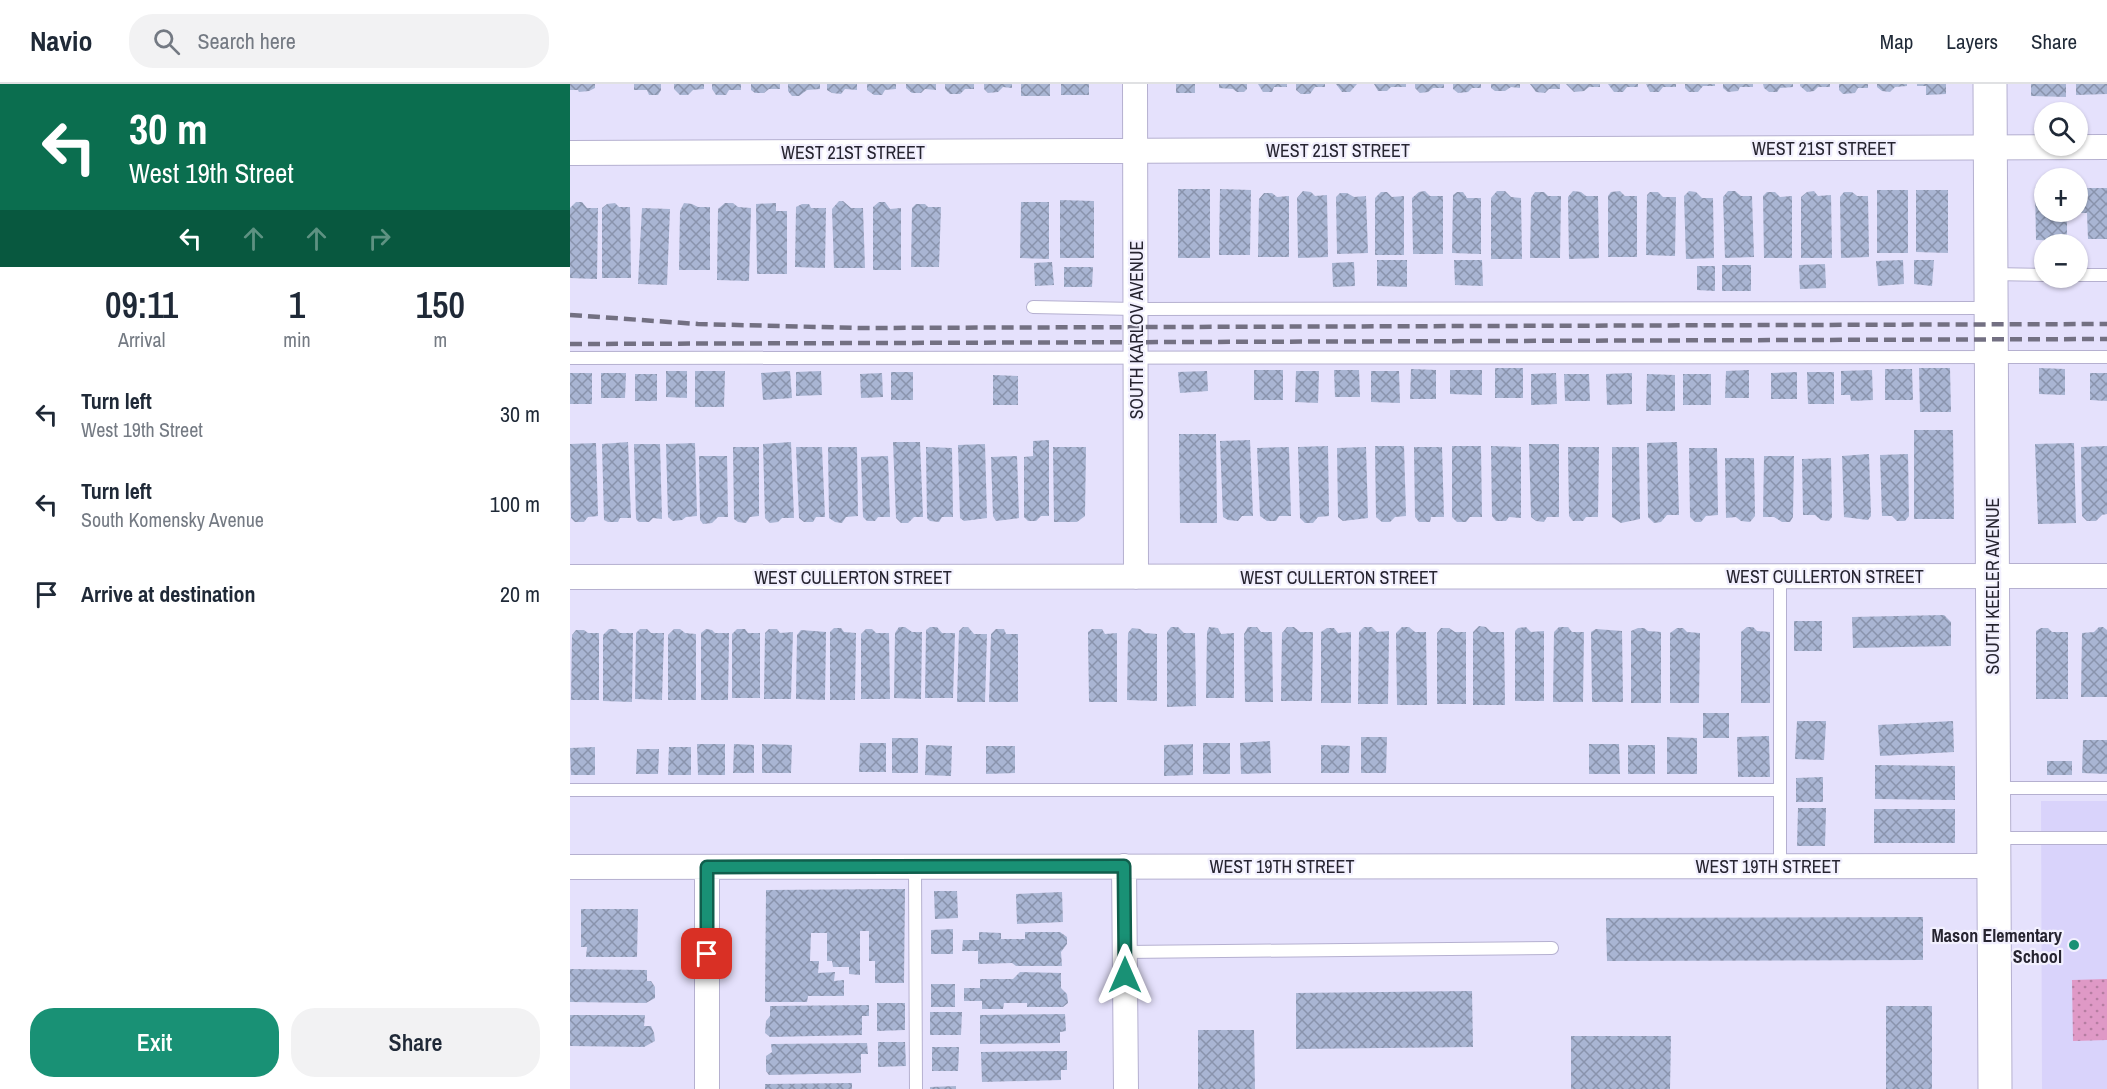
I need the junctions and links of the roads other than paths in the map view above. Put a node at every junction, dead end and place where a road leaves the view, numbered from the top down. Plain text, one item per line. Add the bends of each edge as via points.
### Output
1 (1135, 84) edge
2 (1990, 84) edge
3 (1990, 147) junction
4 (2107, 147) edge
5 (1135, 151) junction
6 (570, 153) edge
7 (1991, 274) junction
8 (2034, 275) edge
9 (2088, 275) edge
10 (2107, 275) edge
11 (1033, 307) dead end
12 (1991, 308) junction
13 (1136, 309) junction
14 (1991, 357) junction
15 (2107, 357) edge
16 (570, 358) edge
17 (1136, 358) junction
18 (1780, 576) junction
19 (1992, 576) junction
20 (2107, 576) edge
21 (570, 577) edge
22 (1136, 577) junction
23 (1993, 788) junction
24 (2107, 788) edge
25 (570, 790) edge
26 (1780, 790) junction
27 (2107, 838) edge
28 (1994, 852) junction
29 (915, 866) junction
30 (1124, 866) junction
31 (570, 867) edge
32 (707, 867) junction
33 (1780, 867) junction
34 (1551, 948) dead end
35 (1125, 952) junction
36 (708, 1089) edge
37 (916, 1089) edge
38 (1126, 1089) edge
39 (1995, 1089) edge

1 - 5 street, SOUTH KARLOV AVENUE
2 - 3 street, SOUTH KEELER AVENUE
3 - 4 street, WEST 21ST STREET
3 - 5 street, WEST 21ST STREET
3 - 7 street, SOUTH KEELER AVENUE
5 - 6 street, WEST 21ST STREET
5 - 13 street, SOUTH KARLOV AVENUE
7 - 8 lane
7 - 12 street, SOUTH KEELER AVENUE
9 - 10 lane
11 - 13 lane
12 - 13 lane
12 - 14 street, SOUTH KEELER AVENUE
13 - 17 street, SOUTH KARLOV AVENUE
14 - 15 lane
14 - 17 lane
14 - 19 street, SOUTH KEELER AVENUE
16 - 17 lane
17 - 22 street, SOUTH KARLOV AVENUE
18 - 19 street, WEST CULLERTON STREET
18 - 22 street, WEST CULLERTON STREET
18 - 26 lane
19 - 20 street, WEST CULLERTON STREET
19 - 23 street, SOUTH KEELER AVENUE
21 - 22 street, WEST CULLERTON STREET
23 - 24 lane
23 - 28 street, SOUTH KEELER AVENUE
25 - 26 lane
26 - 33 lane
27 - 28 lane
28 - 33 street, WEST 19TH STREET
28 - 39 street, SOUTH KEELER AVENUE
29 - 30 street, WEST 19TH STREET
29 - 32 street, WEST 19TH STREET
29 - 37 lane
30 - 33 street, WEST 19TH STREET
30 - 35 street
31 - 32 street, WEST 19TH STREET
32 - 36 street
34 - 35 lane
35 - 38 street

